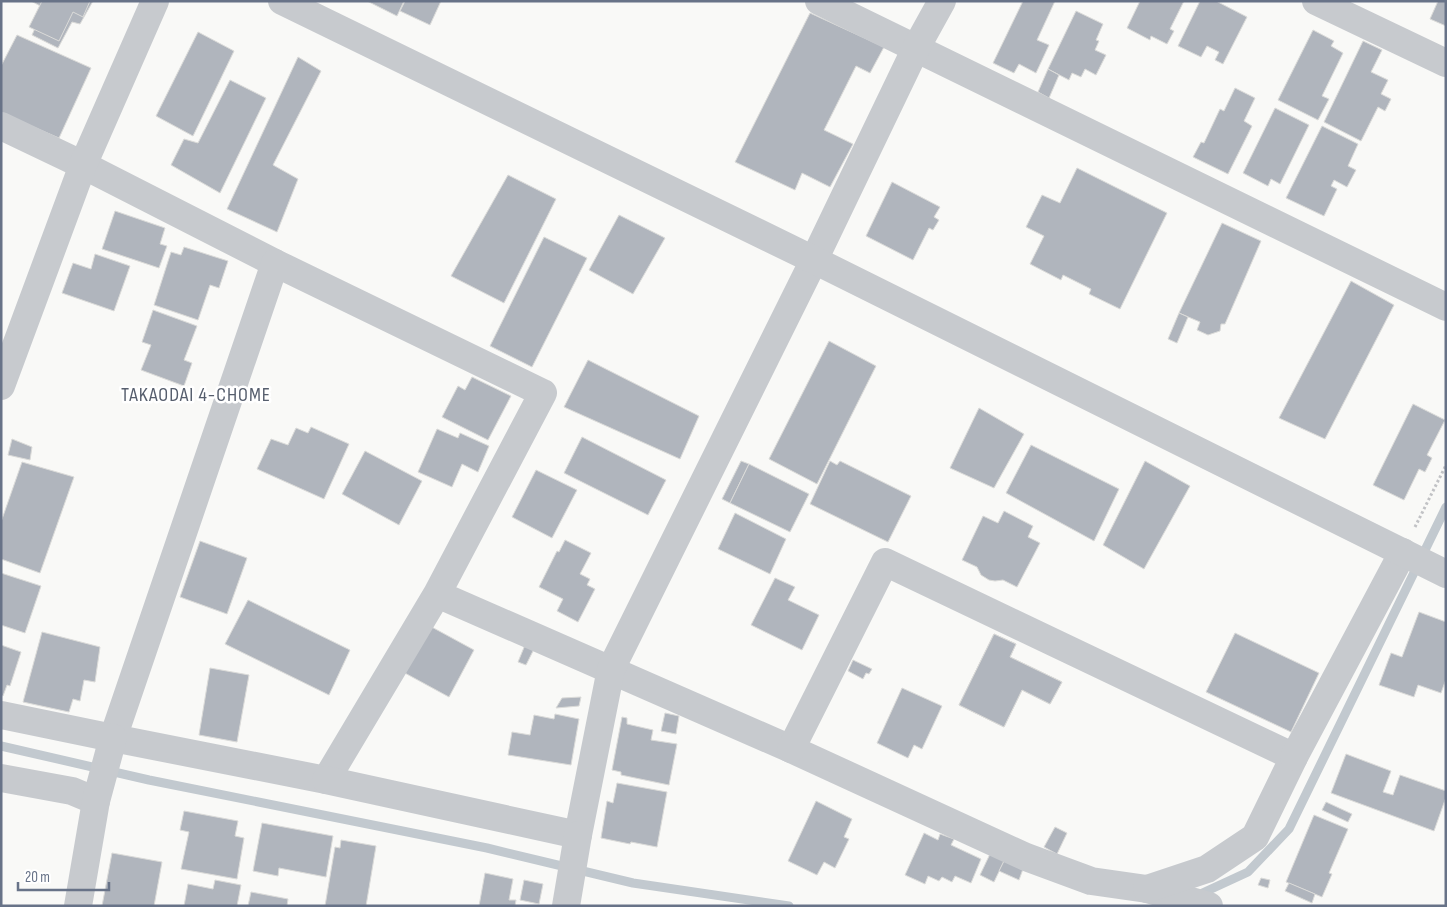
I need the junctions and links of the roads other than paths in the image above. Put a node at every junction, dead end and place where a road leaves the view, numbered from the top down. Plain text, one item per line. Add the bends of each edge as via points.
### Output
1 (155, 1) edge
2 (282, 1) edge
3 (819, 1) edge
4 (942, 1) edge
5 (1316, 1) edge
6 (916, 48) junction
7 (1446, 63) edge
8 (1, 126) edge
9 (83, 165) junction
10 (814, 260) junction
11 (274, 263) junction
12 (1446, 308) edge
13 (1, 386) edge
14 (1403, 552) junction
15 (1446, 574) edge
16 (437, 594) junction
17 (611, 669) junction
18 (1, 715) edge
19 (111, 746) junction
20 (791, 749) junction
21 (1294, 758) junction
22 (1, 778) edge
23 (326, 780) junction
24 (98, 794) junction
25 (577, 842) junction
26 (1146, 889) junction
27 (568, 893) edge
28 (78, 906) edge
29 (1209, 906) edge

1 - 9 street
2 - 10 street
3 - 6 street
4 - 6 street
5 - 7 street
6 - 10 street
6 - 12 street
8 - 9 street
9 - 11 street
9 - 13 street
10 - 14 street
10 - 17 street
11 - 16 street via 543,393
11 - 19 street
14 - 15 street
14 - 21 street
16 - 17 street
16 - 23 street
17 - 20 street
17 - 25 street
18 - 19 street
19 - 23 street
19 - 24 street
20 - 21 street via 885,562
20 - 26 street via 1026,857 1092,882
21 - 26 street via 1255,837 1208,869
22 - 24 street
23 - 25 street
24 - 28 street
25 - 27 street
26 - 29 street

